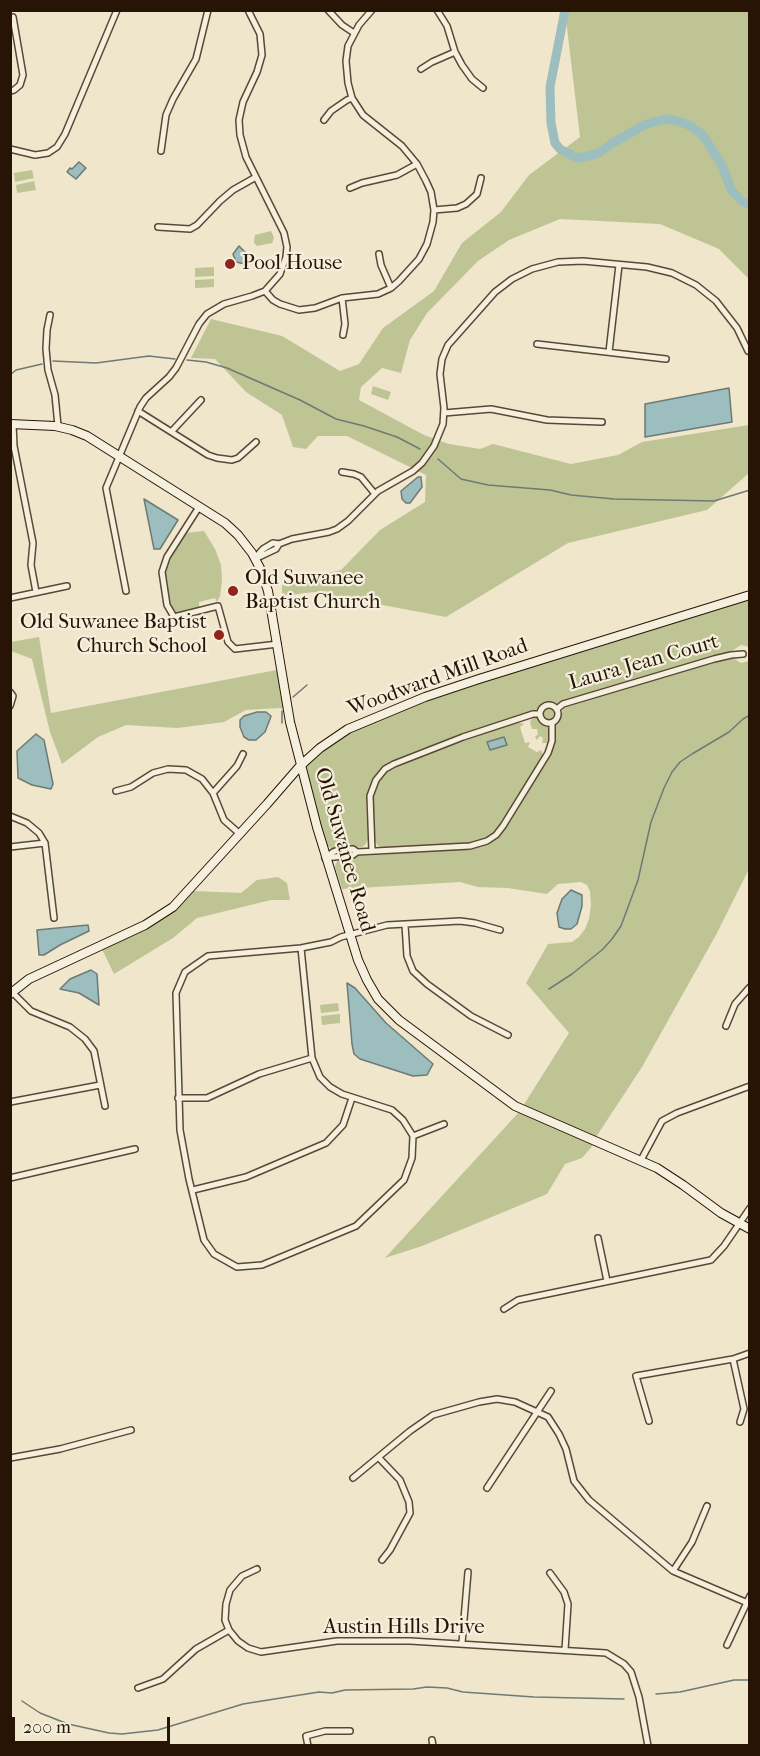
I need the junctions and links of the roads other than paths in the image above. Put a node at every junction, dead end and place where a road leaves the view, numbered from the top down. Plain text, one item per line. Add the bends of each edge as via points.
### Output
1 (117, 10) edge
2 (208, 10) edge
3 (248, 10) edge
4 (328, 10) edge
5 (372, 10) edge
6 (437, 10) edge
7 (10, 18) edge
8 (354, 33) junction
9 (456, 52) junction
10 (421, 69) dead end
11 (483, 88) dead end
12 (10, 90) edge
13 (352, 98) junction
14 (324, 120) dead end
15 (10, 149) edge
16 (161, 151) dead end
17 (417, 165) junction
18 (256, 177) junction
19 (481, 178) dead end
20 (350, 188) dead end
21 (434, 210) junction
22 (158, 227) dead end
23 (379, 254) dead end
24 (619, 265) junction
25 (391, 288) junction
26 (265, 291) junction
27 (342, 298) junction
28 (50, 315) dead end
29 (343, 335) dead end
30 (537, 344) dead end
31 (748, 351) dead end
32 (609, 352) junction
33 (666, 359) dead end
34 (201, 400) dead end
35 (138, 411) junction
36 (444, 413) junction
37 (602, 422) dead end
38 (12, 424) edge
39 (58, 426) junction
40 (172, 431) junction
41 (256, 442) dead end
42 (120, 457) junction
43 (342, 472) dead end
44 (375, 494) junction
45 (199, 507) junction
46 (255, 558) junction
47 (67, 586) dead end
48 (126, 591) dead end
49 (36, 592) junction
50 (750, 595) edge
51 (10, 598) edge
52 (278, 644) junction
53 (743, 654) dead end
54 (10, 692) edge
55 (10, 706) edge
56 (556, 709) junction
57 (540, 714) junction
58 (552, 724) junction
59 (243, 754) dead end
60 (300, 766) junction
61 (116, 791) dead end
62 (213, 793) junction
63 (10, 816) edge
64 (240, 834) junction
65 (45, 843) junction
66 (10, 847) edge
67 (372, 851) junction
68 (326, 858) junction
69 (54, 918) dead end
70 (405, 924) junction
71 (500, 930) dead end
72 (350, 935) junction
73 (301, 948) junction
74 (750, 987) edge
75 (11, 992) edge
76 (726, 1026) dead end
77 (508, 1035) dead end
78 (312, 1058) junction
79 (100, 1085) junction
80 (750, 1086) edge
81 (178, 1098) junction
82 (352, 1098) junction
83 (10, 1102) edge
84 (105, 1106) dead end
85 (444, 1124) dead end
86 (412, 1136) junction
87 (135, 1149) dead end
88 (641, 1160) junction
89 (10, 1178) edge
90 (193, 1190) junction
91 (750, 1208) edge
92 (739, 1224) junction
93 (750, 1229) edge
94 (598, 1238) dead end
95 (607, 1281) junction
96 (504, 1309) dead end
97 (750, 1353) edge
98 (734, 1359) junction
99 (551, 1391) dead end
100 (537, 1412) junction
101 (649, 1420) dead end
102 (740, 1422) dead end
103 (131, 1430) dead end
104 (10, 1458) edge
105 (379, 1458) junction
106 (352, 1478) dead end
107 (488, 1488) dead end
108 (707, 1506) dead end
109 (382, 1560) dead end
110 (257, 1569) dead end
111 (673, 1571) junction
112 (468, 1572) dead end
113 (550, 1573) dead end
114 (749, 1601) edge
115 (230, 1630) junction
116 (462, 1643) junction
117 (727, 1646) dead end
118 (565, 1650) junction
119 (138, 1688) dead end
120 (350, 1731) dead end
121 (308, 1746) edge
122 (648, 1746) edge

1 - 15 street via 57,147 34,155
2 - 16 street via 196,58 167,111
3 - 18 street via 260,34 262,55 243,102 239,125 242,146
4 - 8 street
5 - 8 street
6 - 9 street
7 - 12 street via 13,17 23,75 20,85
8 - 13 street via 346,61
9 - 10 street
9 - 11 street via 464,69
13 - 14 street
13 - 17 street via 369,121 398,142
17 - 20 street
17 - 21 street via 429,186
18 - 22 street via 233,190 190,229
18 - 26 street via 286,242 282,270
19 - 21 street via 477,194 463,206
21 - 25 street via 425,249
23 - 25 street
24 - 31 street via 664,271 703,290 728,313
24 - 32 street
24 - 36 street via 552,263 522,274 495,292 444,352 440,374
25 - 27 street via 374,295
26 - 27 street via 280,304 299,310
26 - 35 street via 224,304 207,314 176,368
27 - 29 street
28 - 39 street via 46,349
30 - 32 street
32 - 33 street
34 - 40 street
35 - 40 street
35 - 42 street
36 - 37 street via 491,409 547,420
36 - 44 street via 442,428 422,463
38 - 39 street, Old Suwanee Road
38 - 49 street via 33,543 31,565
39 - 42 street, Old Suwanee Road via 87,436
40 - 41 street via 208,455 223,460 238,458
42 - 45 street, Old Suwanee Road
42 - 48 street via 106,491
43 - 44 street via 362,477
44 - 46 street via 337,529 288,540
45 - 46 street, Old Suwanee Road via 232,529
45 - 52 street via 167,557 162,572 167,605 174,617 218,606 228,642 234,649
46 - 52 street, Old Suwanee Road via 266,584
47 - 49 street
49 - 51 street
50 - 60 street, Woodward Mill Road via 425,697 348,729
52 - 60 street, Old Suwanee Road
53 - 56 street, Laura Jean Court
54 - 55 street
56 - 57 street, Laura Jean Court via 546,705
56 - 58 street, Laura Jean Court via 558,718
57 - 58 street via 543,721
57 - 67 street, Laura Jean Court via 463,737 385,769 370,796
58 - 67 street, Laura Jean Court via 548,753 503,826 490,839 470,846
59 - 62 street
60 - 64 street, Woodward Mill Road
60 - 68 street, Old Suwanee Road
61 - 62 street via 168,769 186,770 202,779
62 - 64 street via 224,820
63 - 65 street via 27,822
64 - 75 street, Woodward Mill Road via 173,907 160,916
65 - 66 street
65 - 69 street
67 - 68 street, Laura Jean Court
68 - 72 street, Old Suwanee Road
70 - 71 street via 460,921
70 - 72 street
70 - 77 street via 407,956 413,971 471,1016
72 - 73 street
72 - 88 street, Old Suwanee Road via 367,980 378,999 399,1020 515,1106
73 - 78 street
73 - 81 street via 208,956 185,972 176,993
74 - 76 street via 735,1005
75 - 79 street via 31,1011 70,1027 85,1039 93,1051
78 - 81 street via 259,1074 207,1098
78 - 82 street via 320,1077 330,1087
79 - 83 street
79 - 84 street
80 - 88 street via 662,1121
81 - 90 street via 180,1130
82 - 86 street via 392,1110
82 - 90 street via 343,1125 326,1143 246,1177
85 - 86 street
86 - 90 street via 412,1158 404,1180 356,1226 262,1265 237,1267 214,1254 204,1240
87 - 89 street
88 - 92 street, Old Suwanee Road
91 - 92 street
92 - 93 street, Old Suwanee Road
92 - 95 street via 711,1260
94 - 95 street
95 - 96 street via 518,1300
97 - 98 street
98 - 101 street via 636,1376
98 - 102 street via 744,1409
99 - 100 street
100 - 105 street via 497,1399 434,1414
100 - 107 street
100 - 111 street via 548,1417 559,1434 574,1481 589,1500
103 - 104 street
105 - 106 street
105 - 109 street via 400,1480 410,1512
108 - 111 street via 692,1542
110 - 115 street via 242,1575 230,1590 225,1620
111 - 114 street
112 - 116 street
113 - 118 street via 568,1604
114 - 117 street
115 - 116 street, Austin Hills Drive via 238,1641 261,1652 337,1641
115 - 119 street via 196,1649 163,1679
116 - 118 street, Austin Hills Drive
118 - 122 street, Austin Hills Drive via 606,1653 631,1672
120 - 121 street via 306,1736

